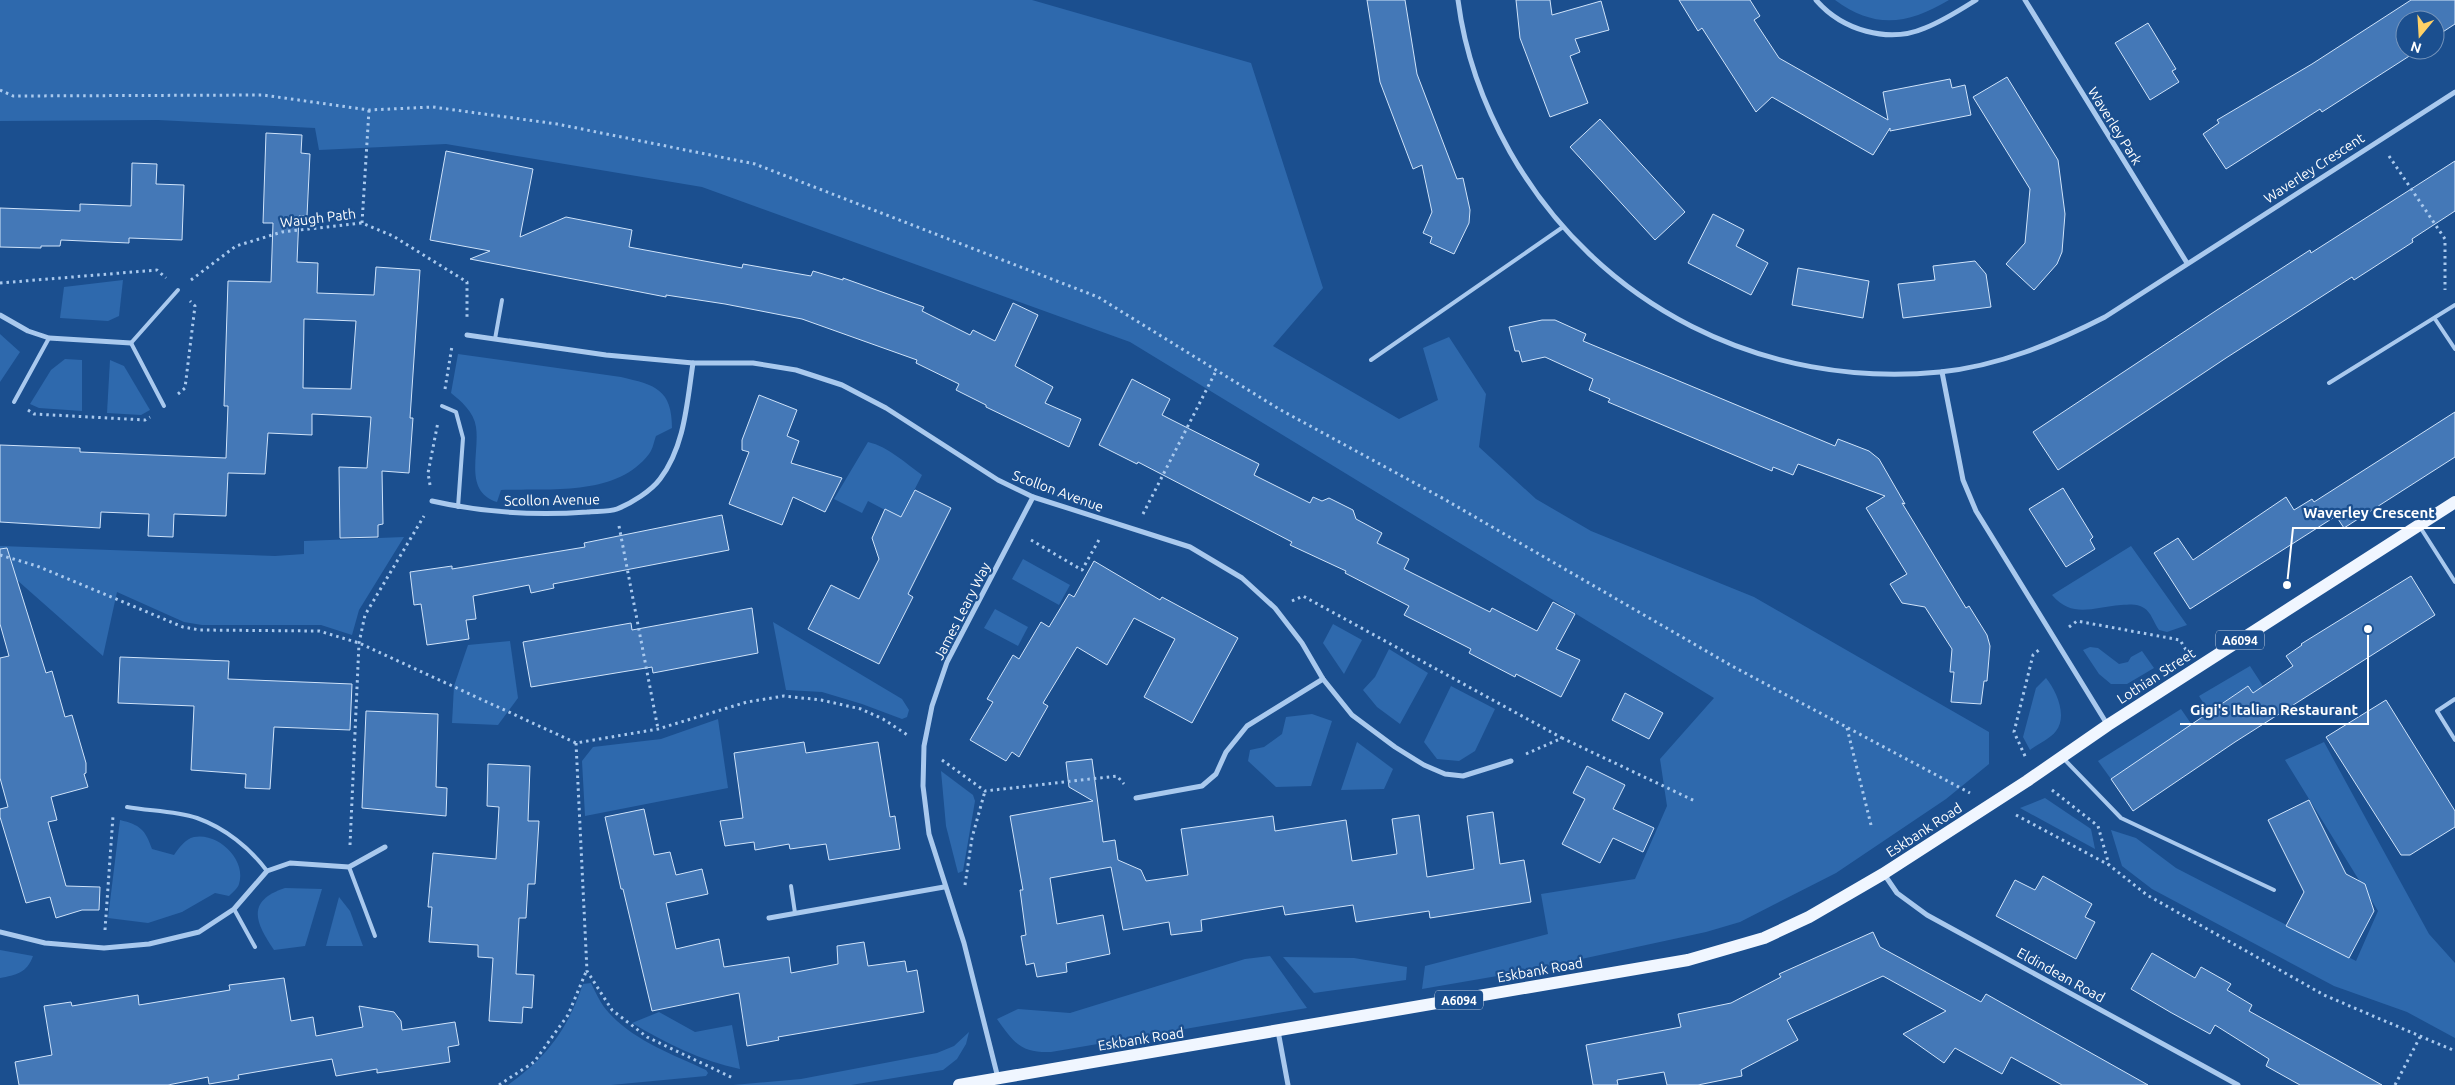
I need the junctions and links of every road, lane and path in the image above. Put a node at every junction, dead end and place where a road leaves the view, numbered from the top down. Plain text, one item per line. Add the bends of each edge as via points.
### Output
1 (1458, 0) edge
2 (1816, 0) edge
3 (1976, 0) edge
4 (2025, 0) edge
5 (0, 90) edge
6 (2455, 92) edge
7 (369, 110) junction
8 (2379, 140) junction
9 (362, 223) junction
10 (1563, 227) junction
11 (2187, 263) junction
12 (178, 290) joint
13 (502, 300) dead end
14 (2455, 305) edge
15 (2444, 312) junction
16 (0, 315) edge
17 (2435, 319) junction
18 (467, 335) joint
19 (49, 338) junction
20 (496, 339) junction
21 (131, 343) junction
22 (2455, 349) edge
23 (1371, 360) dead end
24 (693, 363) junction
25 (1216, 371) junction
26 (1942, 372) junction
27 (2329, 383) dead end
28 (14, 402) dead end
29 (164, 406) dead end
30 (442, 406) dead end
31 (1033, 497) junction
32 (432, 501) joint
33 (2455, 502) edge
34 (458, 506) junction
35 (616, 510) junction
36 (1108, 522) junction
37 (2419, 525) junction
38 (1135, 530) junction
39 (1015, 532) junction
40 (0, 555) edge
41 (2455, 582) edge
42 (1275, 608) junction
43 (359, 643) junction
44 (1323, 679) junction
45 (2455, 700) edge
46 (2108, 725) junction
47 (1847, 728) junction
48 (658, 729) junction
49 (1562, 738) junction
50 (2455, 740) edge
51 (576, 743) junction
52 (924, 746) junction
53 (2061, 757) junction
54 (1511, 761) joint
55 (2027, 781) joint
56 (985, 791) junction
57 (1978, 797) dead end
58 (1136, 798) joint
59 (1695, 801) dead end
60 (128, 807) joint
61 (2012, 813) dead end
62 (1871, 825) dead end
63 (385, 847) dead end
64 (349, 867) junction
65 (267, 871) junction
66 (1883, 874) junction
67 (791, 886) dead end
68 (944, 887) junction
69 (2274, 890) dead end
70 (234, 909) junction
71 (796, 913) junction
72 (769, 918) dead end
73 (0, 932) edge
74 (375, 936) dead end
75 (255, 947) dead end
76 (104, 948) junction
77 (587, 971) junction
78 (1278, 1031) junction
79 (2420, 1037) junction
80 (2455, 1051) edge
81 (733, 1078) dead end
82 (998, 1078) junction
83 (499, 1085) edge
84 (958, 1085) edge
85 (1288, 1085) edge
86 (2238, 1085) edge
87 (2394, 1085) edge

1 - 10 street, Waverley Crescent via 1470,59 1490,116 1525,178
2 - 3 street via 1840,21 1860,30 1903,34 1924,29
4 - 11 street, Waverley Park
5 - 7 path via 13,96 263,95
6 - 8 street, Waverley Crescent
7 - 9 path
7 - 25 path via 432,107 556,124 755,164 1098,296
8 - 11 street, Waverley Crescent
8 - 15 path via 2445,239
9 - 12 path, Waugh Path via 282,232 236,246
9 - 18 path, Waugh Path via 393,236 467,282
10 - 23 lane
10 - 26 street, Waverley Crescent via 1613,276 1648,302 1726,342 1767,357 1809,367 1853,373
11 - 26 street, Waverley Crescent via 2105,317 2066,337 2025,353
12 - 21 lane
13 - 20 lane
14 - 15 lane
15 - 17 lane
16 - 19 street via 28,331
17 - 22 lane
17 - 27 lane
18 - 20 street, Scollon Avenue
19 - 21 street
19 - 28 lane
20 - 24 street, Scollon Avenue via 606,355
21 - 29 lane
24 - 31 street, Scollon Avenue via 753,363 796,370 842,384 886,408 998,480
24 - 35 street, Scollon Avenue via 681,436 670,461 660,480
25 - 38 path
25 - 47 path via 1732,666
26 - 46 street via 1963,480 1976,511
30 - 34 lane via 456,412 463,438
31 - 36 street, Scollon Avenue
31 - 39 street, James Leary Way
32 - 34 street, Scollon Avenue
32 - 43 path via 365,615
33 - 37 main road, Lothian Street / A6094
34 - 35 street, Scollon Avenue via 483,512 560,514
35 - 48 path
36 - 38 street, Scollon Avenue
36 - 39 path via 1082,570
37 - 41 lane
37 - 46 main road, Lothian Street / A6094
38 - 42 street, Scollon Avenue via 1190,547 1242,578
39 - 52 street, James Leary Way via 947,662 932,706
40 - 43 path via 37,566 183,627 319,631
42 - 44 street, Scollon Avenue via 1302,643
42 - 49 path via 1303,596
43 - 51 path
43 - 64 path
44 - 54 street, Scollon Avenue via 1352,715 1395,747 1445,774 1463,776
44 - 58 street via 1247,726 1226,752 1216,774 1202,786
45 - 50 lane via 2437,711
46 - 53 main road, Lothian Street / A6094
47 - 57 path
47 - 62 path
48 - 51 path
48 - 52 path via 747,702 784,696 861,709 883,719
49 - 54 path
49 - 59 path
51 - 77 path
52 - 56 path
52 - 68 street, James Leary Way via 923,786 929,834
53 - 55 main road, Lothian Street / A6094
53 - 69 lane via 2121,818
55 - 66 main road, Eskbank Road / A6094
56 - 58 path via 1116,776
56 - 68 path via 972,838 966,884
60 - 65 lane via 196,818 215,826 253,852
60 - 76 path via 113,816
61 - 79 path via 2109,865 2147,895 2324,995
63 - 64 street
64 - 65 street via 290,863
64 - 74 lane
65 - 70 street
66 - 78 main road, Eskbank Road / A6094 via 1809,917 1764,938 1723,951 1688,960
66 - 86 street, Eldindean Road via 1897,893 1928,915
67 - 71 lane
68 - 71 street
68 - 82 street, James Leary Way via 964,943
70 - 75 lane
70 - 76 street via 199,932 149,944
71 - 72 street
73 - 76 street via 45,943
77 - 81 path via 612,1010 648,1037
77 - 83 path via 568,1015 534,1062
78 - 82 main road, Eskbank Road / A6094
78 - 85 street
79 - 80 path
79 - 87 path
82 - 84 main road, Eskbank Road / A6094

